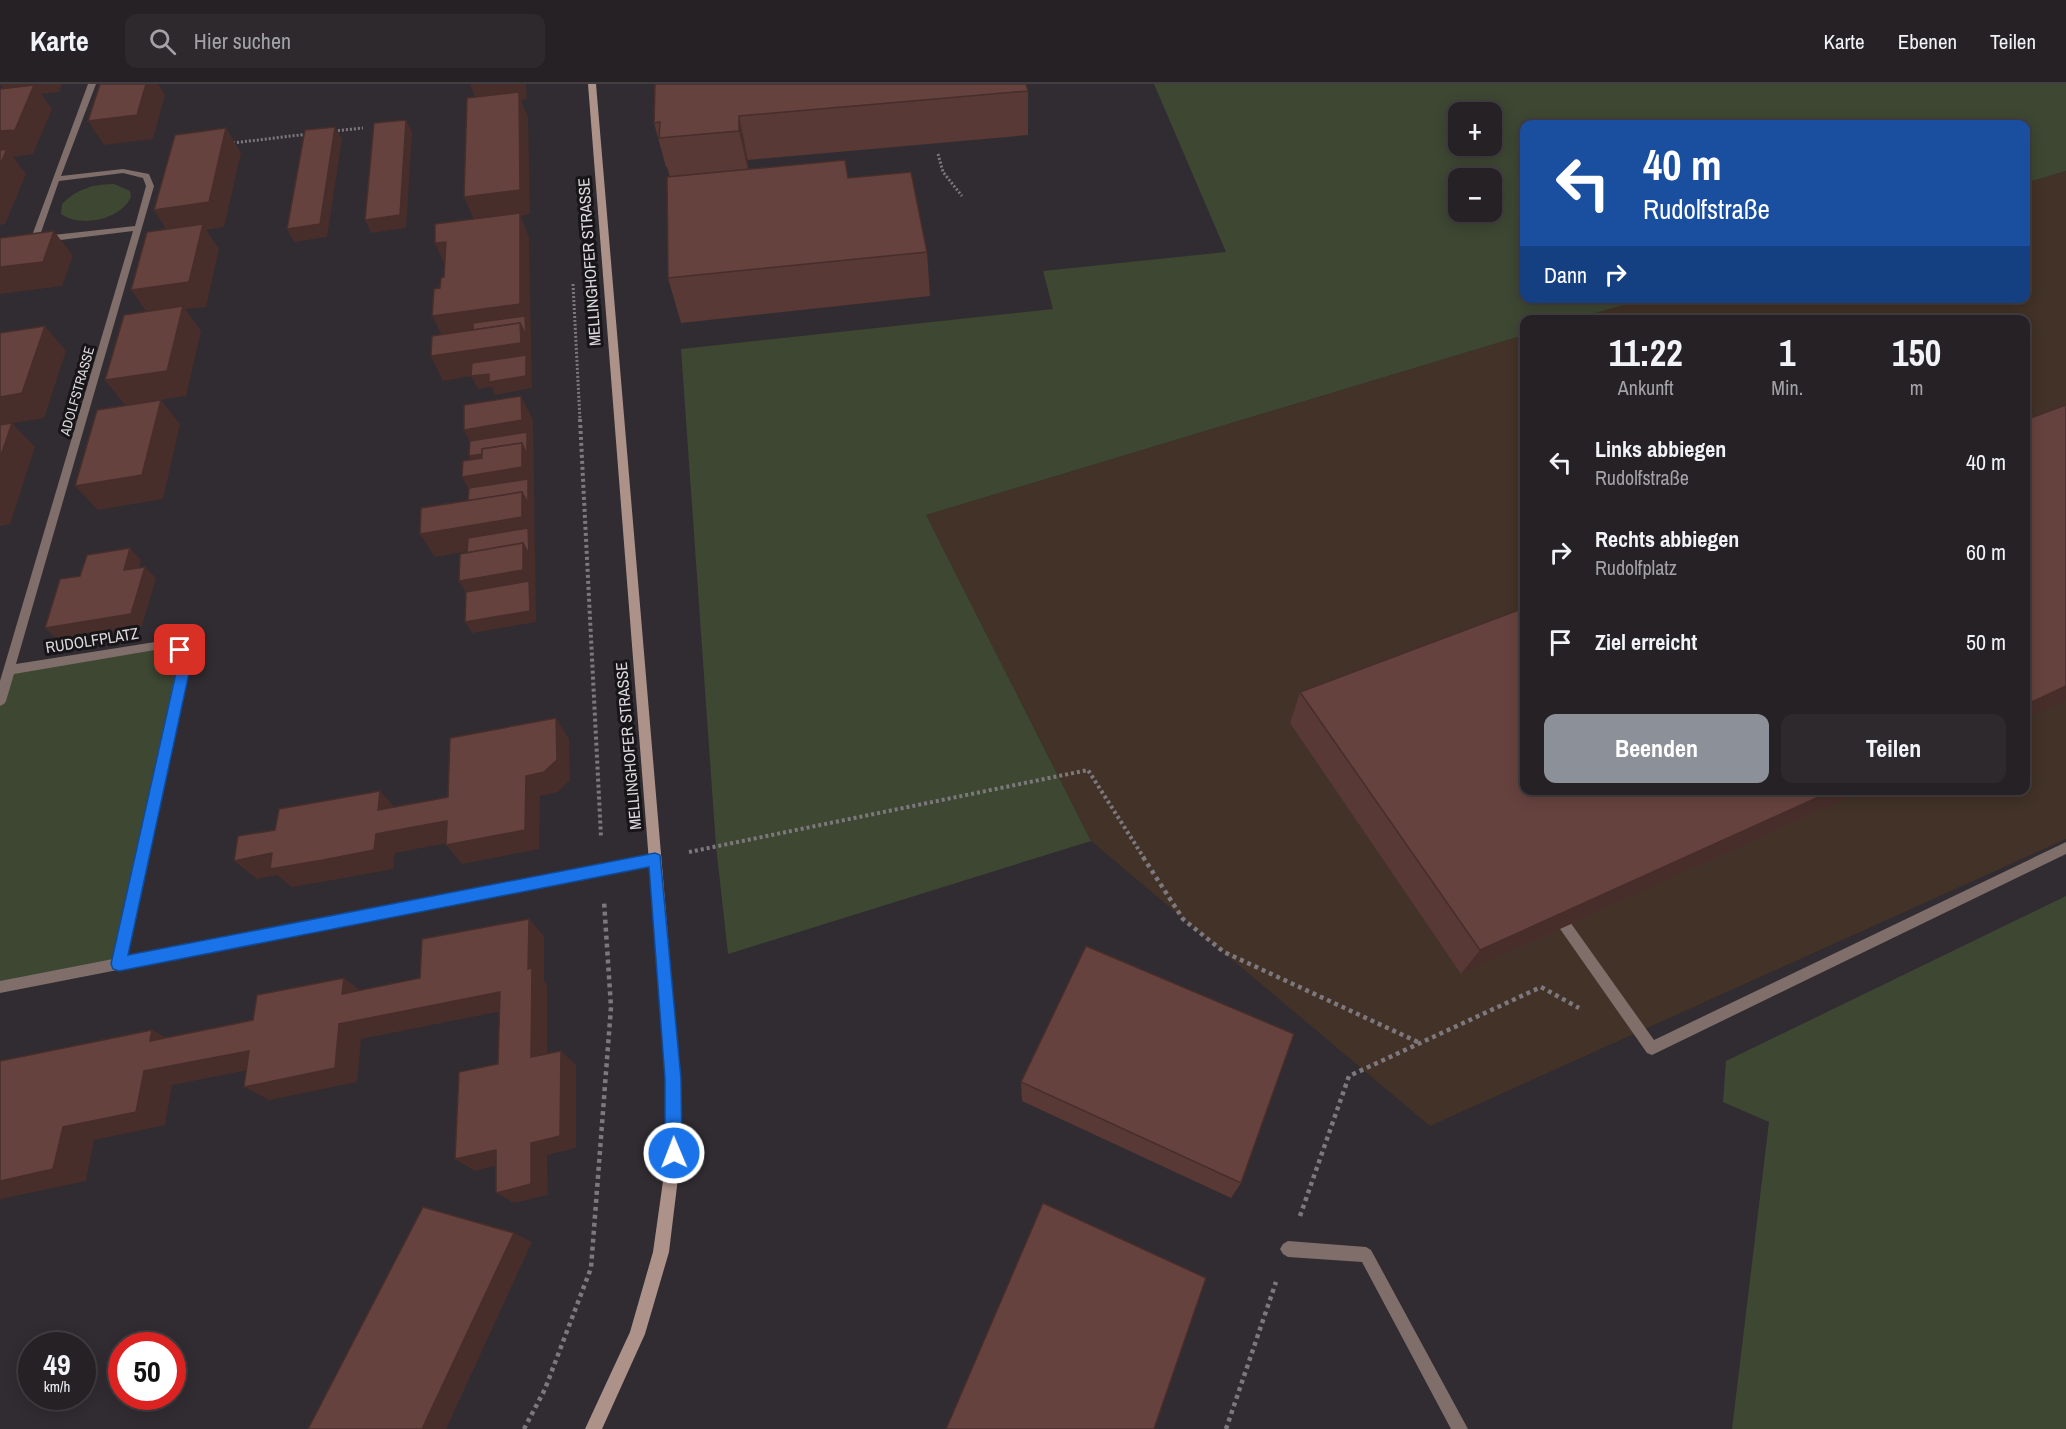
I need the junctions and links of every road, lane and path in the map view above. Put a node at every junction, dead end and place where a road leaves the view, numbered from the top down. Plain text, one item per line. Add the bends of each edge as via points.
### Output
1 (92, 84) edge
2 (592, 84) edge
3 (363, 128) dead end
4 (328, 132) edge
5 (317, 133) edge
6 (226, 144) edge
7 (938, 154) dead end
8 (56, 179) junction
9 (962, 196) dead end
10 (138, 228) junction
11 (34, 241) junction
12 (22, 243) edge
13 (573, 282) dead end
14 (10, 670) junction
15 (0, 701) edge
16 (2066, 848) edge
17 (655, 860) junction
18 (602, 870) junction
19 (1565, 926) edge
20 (119, 964) junction
21 (0, 987) edge
22 (1582, 1009) dead end
23 (1420, 1043) junction
24 (1288, 1249) junction
25 (524, 1429) edge
26 (593, 1429) edge
27 (1226, 1429) edge
28 (1460, 1429) edge

1 - 8 street
2 - 17 main road, MELLINGHOFER STRASSE
3 - 4 path
5 - 6 path
7 - 9 path via 942,172
8 - 10 street, ADOLFSTRASSE via 123,171 146,176 150,186
8 - 11 street
10 - 11 street
10 - 14 street, ADOLFSTRASSE
11 - 12 street
13 - 18 path
14 - 15 street, ADOLFSTRASSE
14 - 20 street, RUDOLFPLATZ via 155,646 180,650 185,657
16 - 19 street via 1652,1048
17 - 18 street
17 - 23 path via 1088,770 1183,919 1224,952
17 - 26 main road, MELLINGHOFER STRASSE via 673,1079 674,1153 669,1202 661,1252 637,1334
18 - 20 street
18 - 25 path via 611,1007 591,1268 545,1389
20 - 21 street
22 - 23 path via 1541,987
23 - 24 path via 1349,1076
24 - 27 path
24 - 28 street via 1366,1255

